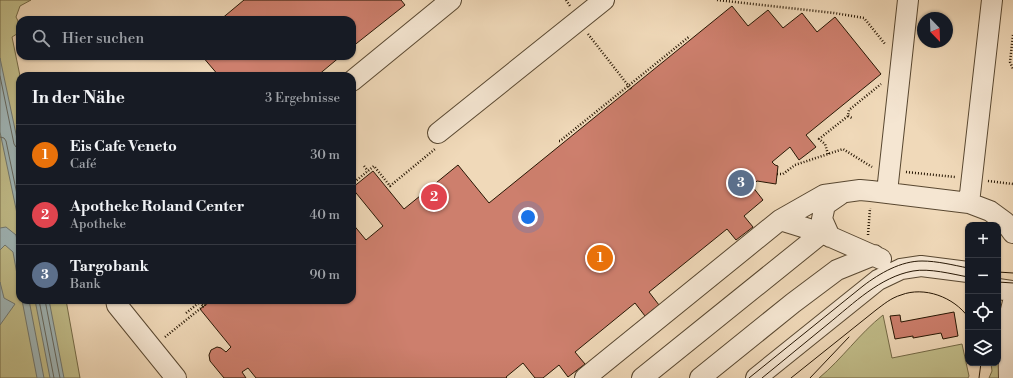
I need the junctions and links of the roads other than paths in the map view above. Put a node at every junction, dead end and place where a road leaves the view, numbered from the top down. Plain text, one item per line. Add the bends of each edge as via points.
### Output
1 (451, 0) edge
2 (604, 0) edge
3 (908, 0) edge
4 (992, 0) edge
5 (356, 78) edge
6 (438, 133) dead end
7 (879, 191) junction
8 (843, 192) junction
9 (969, 203) junction
10 (780, 220) junction
11 (1013, 233) edge
12 (826, 235) junction
13 (871, 254) junction
14 (905, 268) junction
15 (965, 272) edge
16 (1001, 278) edge
17 (1013, 279) edge
18 (965, 283) edge
19 (1001, 290) edge
20 (1013, 292) edge
21 (1013, 302) edge
22 (117, 304) edge
23 (176, 378) edge
24 (586, 378) edge
25 (642, 378) edge
26 (700, 378) edge
27 (756, 378) edge
28 (1009, 378) edge

1 - 5 street
2 - 6 street
3 - 7 street
4 - 9 street
7 - 8 street
7 - 9 street
8 - 10 street via 824,195
8 - 12 street via 825,205 822,219
9 - 11 street via 990,211 1005,222
10 - 12 street
10 - 24 street
12 - 13 street
12 - 25 street
13 - 14 street
13 - 26 street via 837,270
14 - 15 street via 921,266
14 - 18 street
14 - 27 street via 878,280
16 - 17 street
19 - 20 street
21 - 28 street via 1008,322
22 - 23 street

